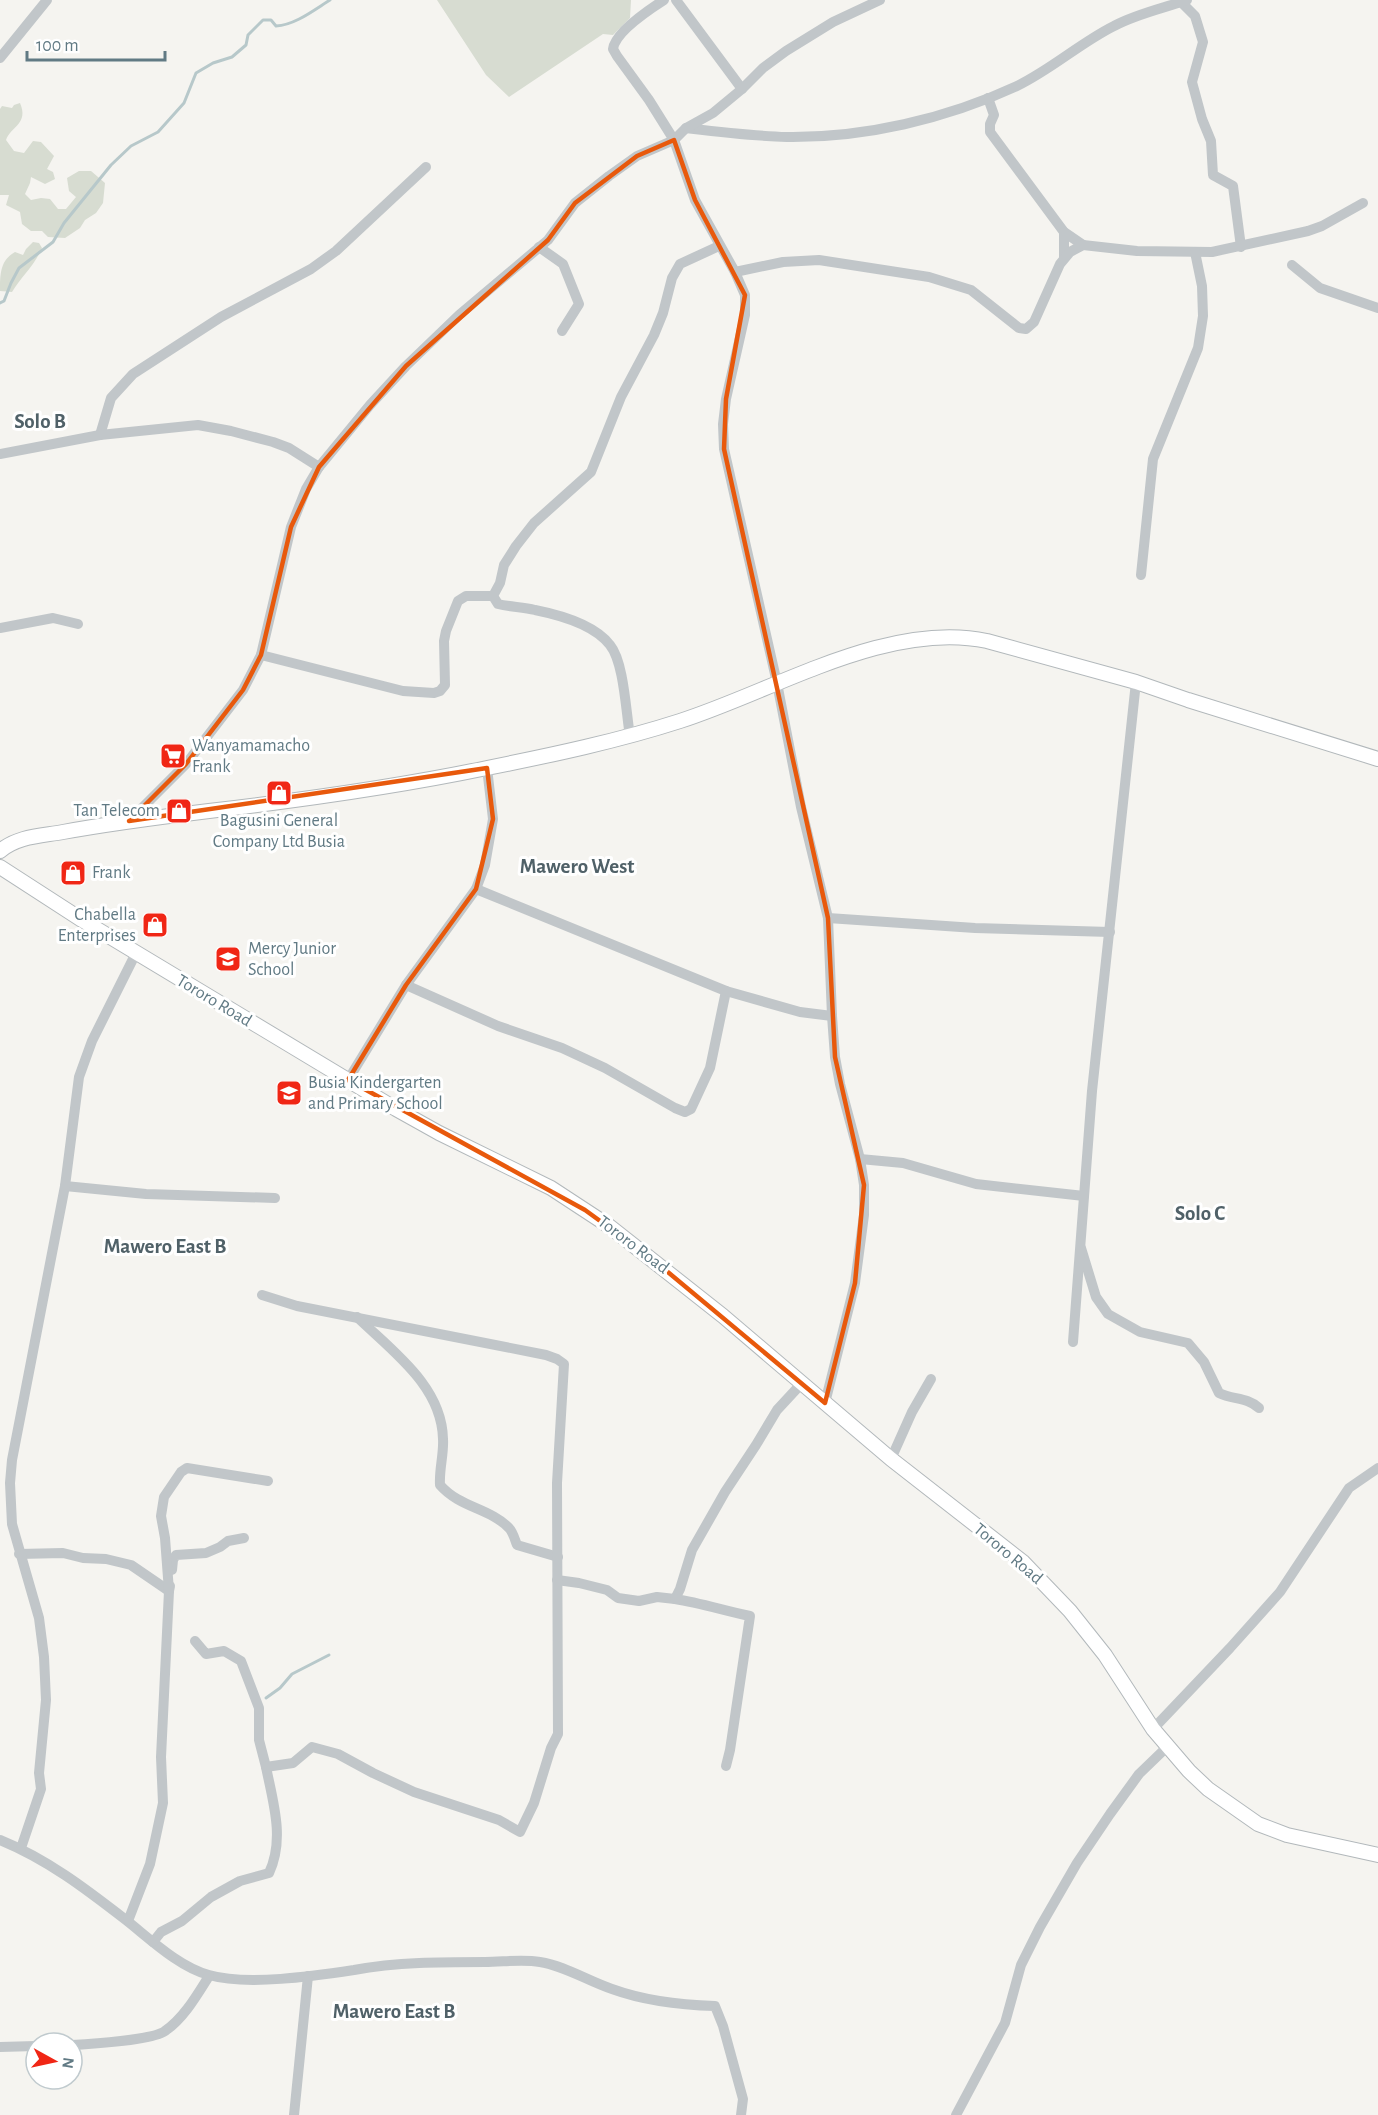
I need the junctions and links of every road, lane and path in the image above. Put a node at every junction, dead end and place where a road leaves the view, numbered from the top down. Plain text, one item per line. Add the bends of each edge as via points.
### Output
1 (47, 0) edge
2 (664, 0) edge
3 (676, 0) edge
4 (880, 0) edge
5 (1182, 1) edge
6 (0, 58) edge
7 (742, 89) junction
8 (988, 98) junction
9 (686, 128) junction
10 (674, 140) junction
11 (426, 167) dead end
12 (1363, 203) dead end
13 (1064, 232) junction
14 (1083, 245) junction
15 (719, 246) junction
16 (1241, 247) junction
17 (539, 248) junction
18 (1195, 252) junction
19 (1064, 257) junction
20 (1292, 265) dead end
21 (735, 272) junction
22 (1378, 308) edge
23 (562, 331) dead end
24 (100, 435) junction
25 (0, 454) edge
26 (319, 467) junction
27 (1141, 575) dead end
28 (493, 596) junction
29 (78, 624) dead end
30 (0, 628) edge
31 (261, 656) junction
32 (1136, 682) junction
33 (777, 683) junction
34 (630, 736) junction
35 (1378, 759) edge
36 (487, 768) junction
37 (129, 820) junction
38 (0, 850) edge
39 (1, 870) edge
40 (476, 889) junction
41 (828, 918) junction
42 (1110, 932) junction
43 (135, 953) junction
44 (406, 985) junction
45 (726, 991) junction
46 (832, 1017) junction
47 (348, 1080) junction
48 (860, 1160) junction
49 (65, 1186) junction
50 (1084, 1196) junction
51 (275, 1198) dead end
52 (1079, 1242) junction
53 (262, 1295) dead end
54 (357, 1317) junction
55 (1073, 1342) dead end
56 (931, 1379) dead end
57 (802, 1383) junction
58 (825, 1403) junction
59 (1259, 1408) dead end
60 (891, 1460) junction
61 (1378, 1468) edge
62 (268, 1481) dead end
63 (244, 1538) dead end
64 (19, 1554) junction
65 (558, 1557) junction
66 (557, 1580) junction
67 (169, 1591) junction
68 (675, 1599) junction
69 (195, 1641) dead end
70 (1153, 1729) junction
71 (1167, 1747) junction
72 (726, 1766) dead end
73 (266, 1767) junction
74 (0, 1840) edge
75 (21, 1848) junction
76 (1378, 1855) edge
77 (128, 1921) junction
78 (153, 1942) junction
79 (209, 1976) junction
80 (308, 1976) junction
81 (84, 2044) edge
82 (24, 2046) edge
83 (0, 2047) edge
84 (294, 2115) edge
85 (741, 2115) edge
86 (956, 2115) edge

1 - 6 street
2 - 10 street via 623,33 613,49
3 - 7 street
4 - 7 street via 786,51
5 - 8 street via 1117,24 1043,71
5 - 16 street via 1195,16 1203,42 1192,82 1211,141 1213,175 1233,186
7 - 9 street via 713,113
8 - 9 street via 907,122 830,135 787,137
8 - 13 street via 994,115 990,132
9 - 10 street
10 - 15 street via 695,200
10 - 17 street via 637,156 575,203
11 - 24 street via 336,251 311,269 221,317 133,374 111,398
12 - 16 street via 1322,226
13 - 14 street
13 - 19 street
14 - 18 street
14 - 19 street
15 - 21 street
15 - 28 street via 680,264 657,328 621,397 591,472 534,523 504,566
16 - 18 street
17 - 23 street via 563,264 579,304
17 - 26 street via 406,366
18 - 27 street via 1203,315 1198,348 1153,459
19 - 21 street via 1034,322 1026,329 1019,328 971,290 929,277 819,260 783,262
20 - 22 street via 1320,288
21 - 33 street via 746,303 726,399 724,448
24 - 25 street
24 - 26 street via 209,426 273,442
26 - 31 street via 291,527
28 - 31 street via 466,596 458,601 444,641 445,685 434,693 390,689
28 - 34 street via 498,604 561,616 601,635 612,646 620,664
29 - 30 street via 53,618
31 - 37 street via 243,690 186,764
32 - 33 main road via 987,641 943,636 880,647
32 - 35 main road
32 - 42 street
33 - 34 main road via 698,715
33 - 41 street
34 - 36 main road
36 - 37 main road via 396,785
36 - 40 street via 493,819 485,865
37 - 38 main road via 21,840
39 - 43 main road, Tororo Road
40 - 44 street
40 - 45 street
41 - 42 street
41 - 46 street
42 - 50 street
43 - 47 main road, Tororo Road
43 - 49 street via 79,1077
44 - 45 street via 498,1026 562,1048 686,1112 710,1068
44 - 47 street
45 - 46 street
46 - 48 street via 840,1084
47 - 57 main road, Tororo Road via 417,1122 523,1173 585,1210 651,1258
48 - 50 street via 903,1163 976,1184
48 - 58 street via 865,1206 858,1261
49 - 51 street via 146,1194
49 - 64 street via 12,1460 12,1524
50 - 52 street
52 - 55 street
52 - 59 street via 1096,1297 1108,1314 1140,1332 1188,1342 1204,1362 1219,1393 1246,1399
53 - 54 street
54 - 65 street via 417,1375 429,1393 443,1436 440,1485 473,1509 494,1516 511,1530 518,1545
54 - 65 street via 546,1355 564,1364 557,1483
56 - 60 street
57 - 58 main road, Tororo Road
57 - 68 street via 777,1410 725,1492 692,1550
58 - 60 main road, Tororo Road
60 - 70 main road, Tororo Road via 1023,1562 1045,1584 1105,1655
61 - 70 street via 1349,1488 1280,1592
62 - 67 street via 199,1469 181,1472 164,1497 161,1516
63 - 67 street via 228,1541 206,1553 176,1555
64 - 67 street via 63,1553 131,1565
64 - 75 street via 39,1618 45,1700 41,1789
65 - 66 street
66 - 68 street via 607,1590 618,1598
66 - 73 street via 558,1734 520,1832 499,1820 414,1792 338,1754 312,1747 292,1763
67 - 77 street via 161,1757 163,1803 150,1864
68 - 72 street via 750,1616
69 - 73 street via 206,1654 224,1651 241,1661 259,1708 259,1740
70 - 71 main road, Tororo Road
71 - 76 main road, Tororo Road via 1208,1789 1257,1824 1287,1835
71 - 86 street via 1139,1774 1061,1890 1021,1965 1005,2023
73 - 78 street via 278,1829 269,1873 240,1881 211,1897
74 - 75 street
75 - 77 street via 53,1866
77 - 78 street
78 - 79 street
79 - 80 street
79 - 81 street via 183,2013 163,2033
80 - 84 street
80 - 85 street via 376,1966 540,1962 653,2001 715,2006 743,2099
82 - 83 street

